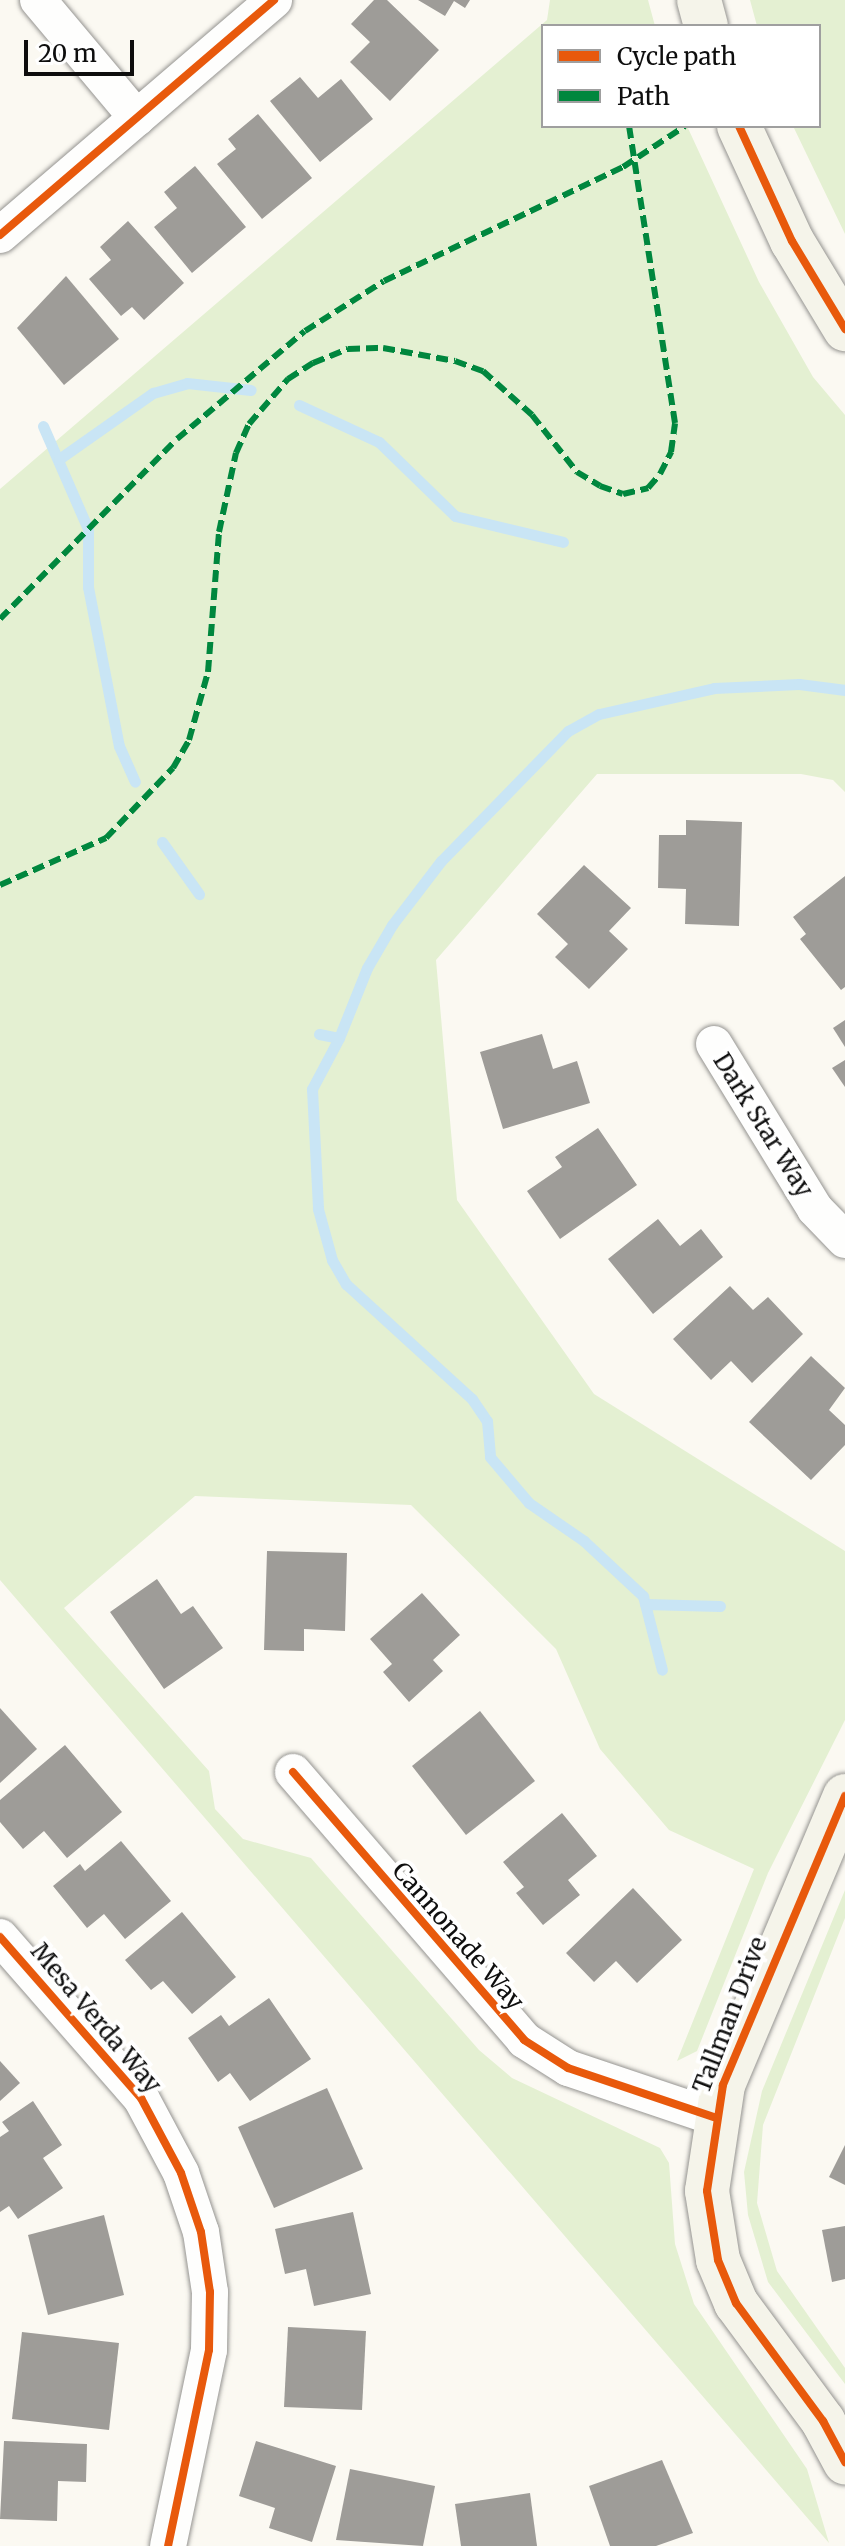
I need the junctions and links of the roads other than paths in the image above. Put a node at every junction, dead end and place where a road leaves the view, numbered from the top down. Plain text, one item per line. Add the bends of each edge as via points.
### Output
1 (38, 0) edge
2 (274, 0) edge
3 (699, 0) edge
4 (705, 24) edge
5 (137, 118) junction
6 (740, 128) edge
7 (0, 235) edge
8 (845, 329) edge
9 (714, 1044) dead end
10 (845, 1240) edge
11 (293, 1772) dead end
12 (845, 1796) edge
13 (0, 1937) edge
14 (714, 2117) junction
15 (845, 2462) edge
16 (168, 2546) edge

1 - 5 street
2 - 5 street
3 - 4 street
5 - 7 street
6 - 8 street via 792,241
9 - 10 street, Dark Star Way via 815,1209
11 - 14 street, Cannonade Way via 524,2040 579,2073
12 - 14 street, Tallman Drive via 766,1973
13 - 16 street, Mesa Verda Way via 141,2098 181,2173 201,2232 210,2292 209,2350
14 - 15 street, Tallman Drive via 708,2202 726,2282

